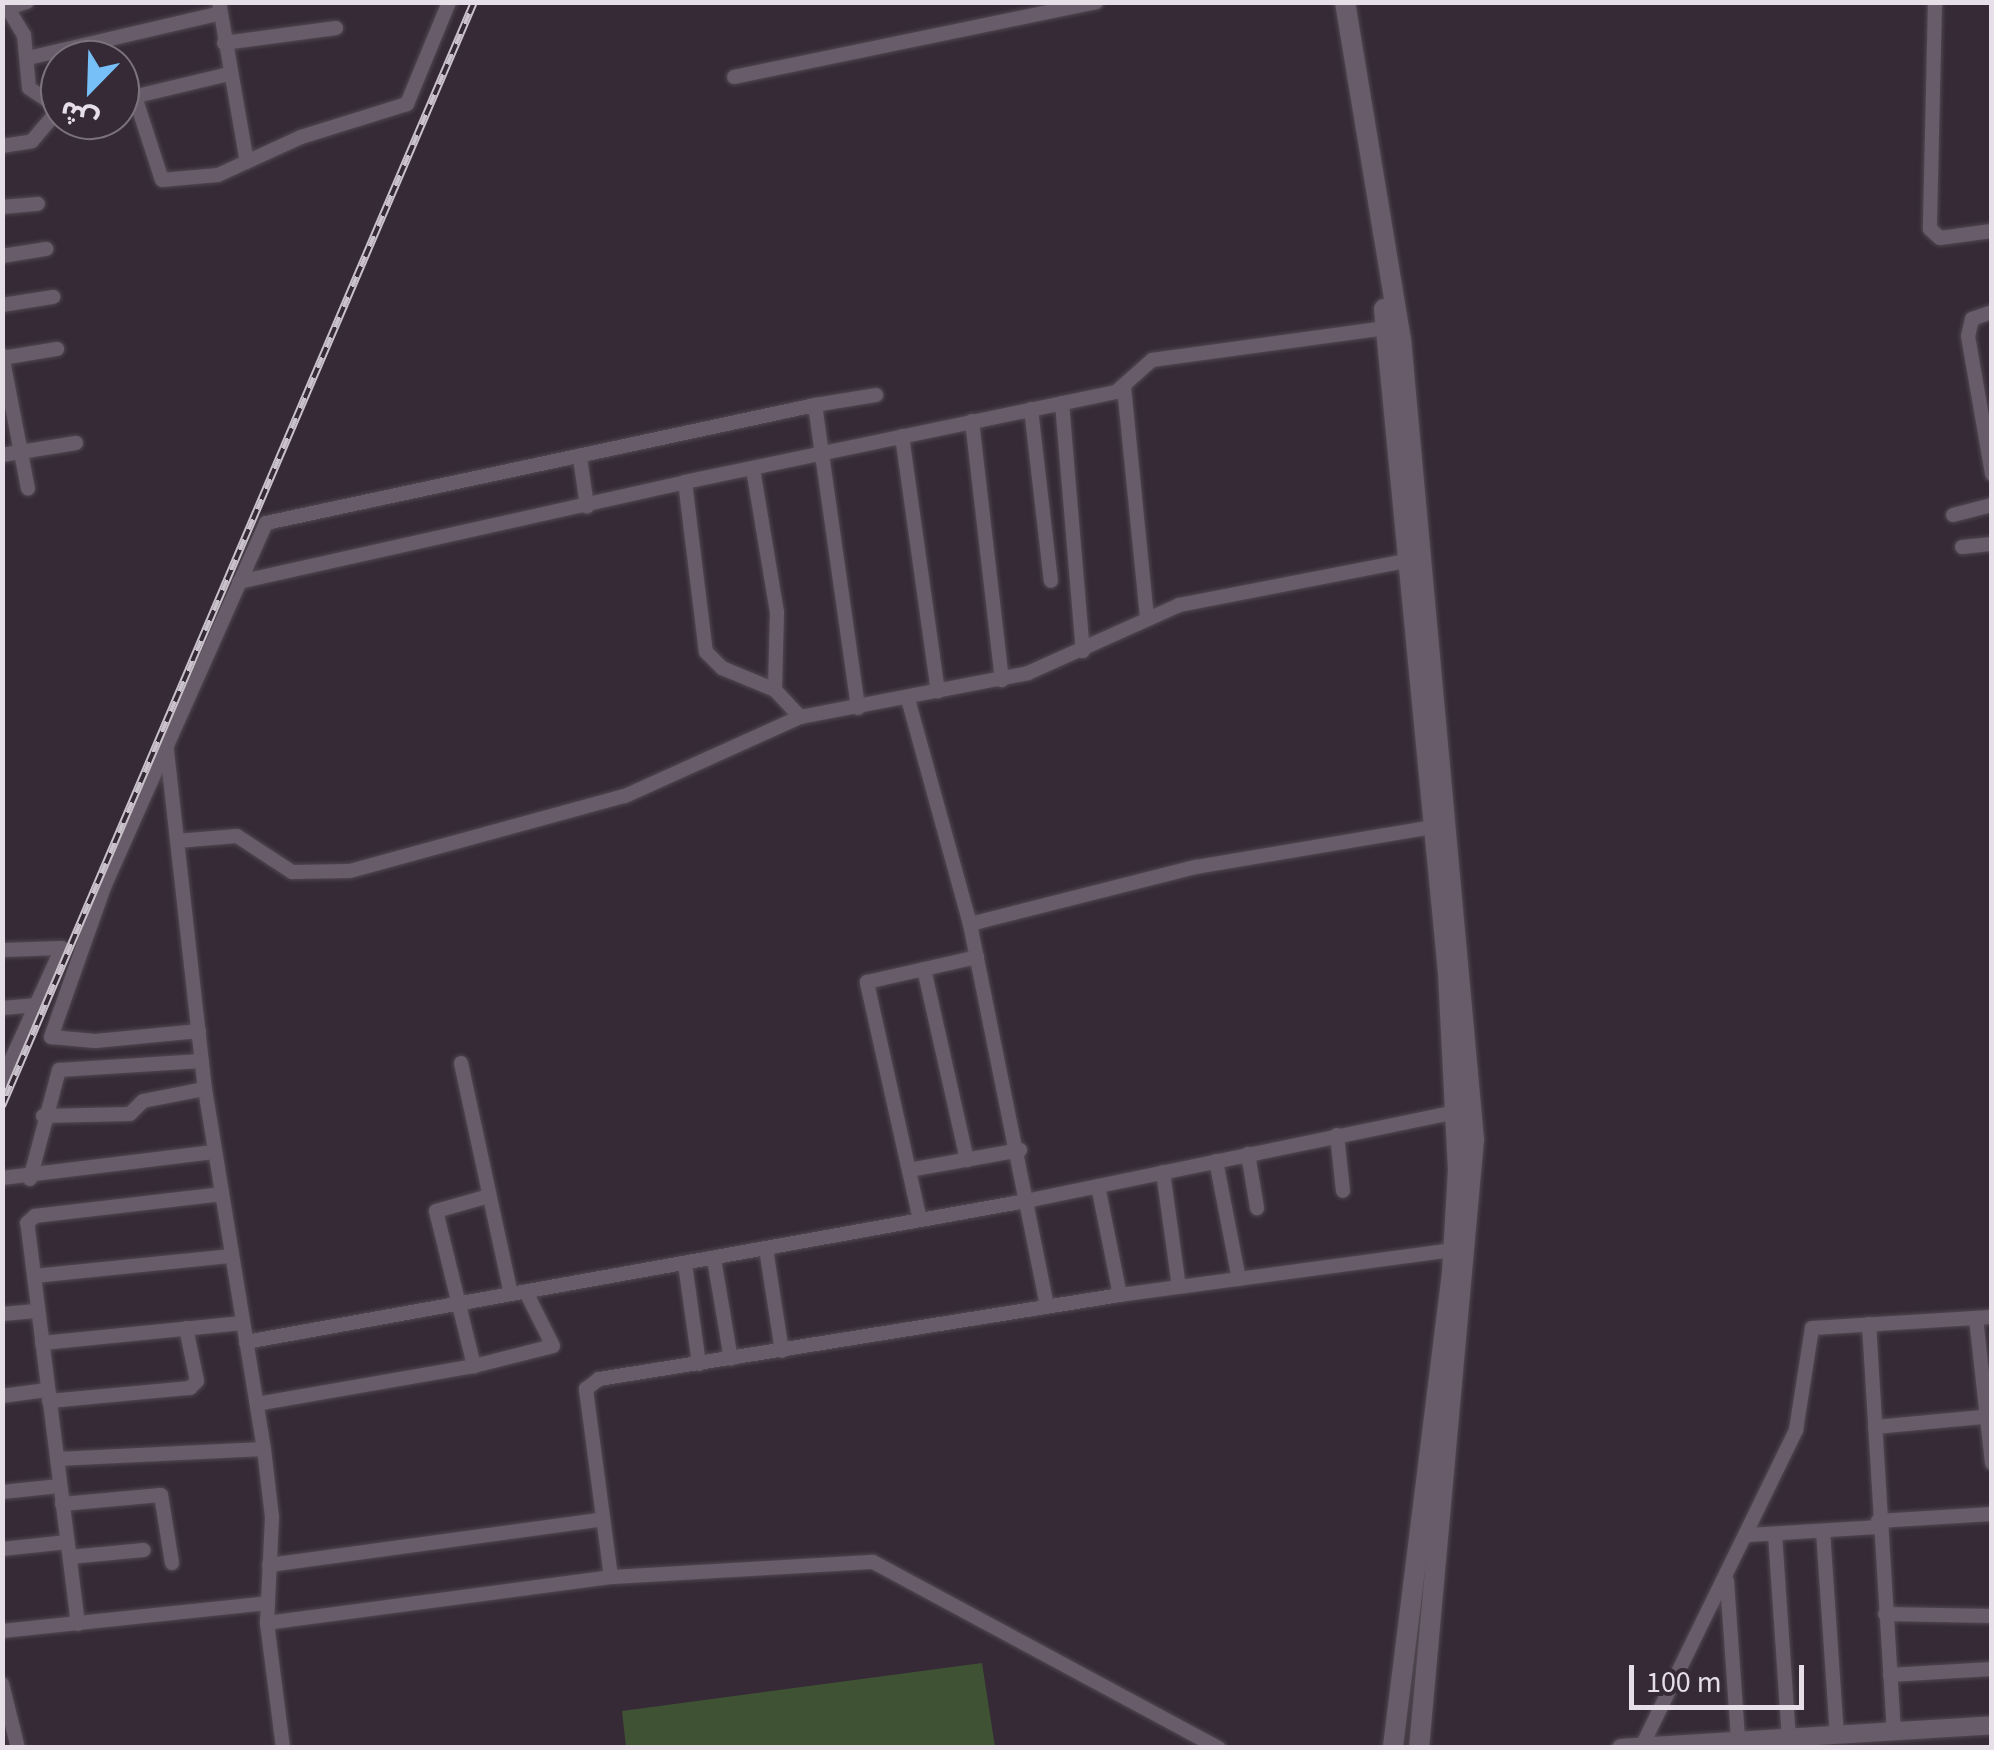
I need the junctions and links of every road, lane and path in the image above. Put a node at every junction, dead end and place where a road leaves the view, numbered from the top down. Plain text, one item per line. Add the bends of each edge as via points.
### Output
1 (27, 2) edge
2 (448, 2) edge
3 (1096, 2) edge
4 (1345, 2) edge
5 (1936, 2) edge
6 (5, 5) edge
7 (220, 8) edge
8 (336, 28) dead end
9 (224, 43) junction
10 (28, 58) junction
11 (228, 74) junction
12 (734, 77) dead end
13 (40, 95) edge
14 (140, 96) edge
15 (140, 129) edge
16 (40, 132) edge
17 (2, 146) edge
18 (246, 162) junction
19 (38, 204) dead end
20 (2, 208) edge
21 (1992, 232) edge
22 (46, 249) dead end
23 (2, 256) edge
24 (1386, 262) junction
25 (53, 296) dead end
26 (2, 306) edge
27 (1992, 312) edge
28 (1386, 328) junction
29 (57, 349) dead end
30 (3, 357) edge
31 (1124, 387) junction
32 (876, 394) dead end
33 (1062, 402) junction
34 (815, 405) junction
35 (1031, 409) junction
36 (972, 421) junction
37 (902, 436) junction
38 (76, 443) dead end
39 (21, 451) junction
40 (826, 453) junction
41 (2, 455) edge
42 (580, 458) junction
43 (753, 469) junction
44 (1992, 474) edge
45 (685, 482) junction
46 (28, 490) dead end
47 (587, 506) junction
48 (1992, 506) edge
49 (1953, 515) dead end
50 (1992, 544) edge
51 (1962, 548) dead end
52 (1406, 561) junction
53 (1050, 581) dead end
54 (239, 582) junction
55 (1147, 618) junction
56 (1082, 650) junction
57 (1002, 680) junction
58 (774, 690) junction
59 (938, 692) junction
60 (908, 699) junction
61 (858, 708) junction
62 (800, 717) junction
63 (167, 750) junction
64 (1432, 827) junction
65 (178, 842) junction
66 (970, 924) junction
67 (2, 950) edge
68 (977, 956) junction
69 (924, 968) junction
70 (37, 1005) junction
71 (2, 1008) edge
72 (198, 1030) junction
73 (202, 1061) junction
74 (460, 1063) dead end
75 (2, 1080) edge
76 (205, 1089) junction
77 (1457, 1112) junction
78 (43, 1116) junction
79 (1337, 1136) junction
80 (1020, 1150) junction
81 (215, 1152) junction
82 (1248, 1154) junction
83 (966, 1160) junction
84 (1216, 1161) junction
85 (909, 1170) junction
86 (1163, 1172) junction
87 (2, 1178) edge
88 (30, 1179) junction
89 (1098, 1186) junction
90 (1343, 1191) dead end
91 (222, 1194) junction
92 (490, 1196) junction
93 (1031, 1200) junction
94 (1257, 1208) dead end
95 (920, 1220) junction
96 (766, 1249) junction
97 (1454, 1250) junction
98 (232, 1256) junction
99 (714, 1259) junction
100 (685, 1264) junction
101 (34, 1276) junction
102 (1239, 1278) junction
103 (1179, 1287) junction
104 (518, 1293) junction
105 (1120, 1294) junction
106 (456, 1304) junction
107 (1047, 1306) junction
108 (37, 1311) junction
109 (2, 1314) edge
110 (1984, 1317) edge
111 (243, 1324) junction
112 (1868, 1324) junction
113 (186, 1328) junction
114 (246, 1342) junction
115 (42, 1343) junction
116 (782, 1351) junction
117 (730, 1359) junction
118 (698, 1364) junction
119 (1986, 1364) edge
120 (474, 1366) junction
121 (2, 1396) edge
122 (48, 1396) junction
123 (257, 1404) junction
124 (1986, 1414) edge
125 (1875, 1427) junction
126 (264, 1449) junction
127 (57, 1459) junction
128 (1992, 1463) edge
129 (60, 1486) junction
130 (2, 1492) edge
131 (62, 1504) junction
132 (1992, 1514) edge
133 (603, 1518) junction
134 (1878, 1524) junction
135 (1823, 1530) junction
136 (1775, 1534) junction
137 (1748, 1535) junction
138 (2, 1549) edge
139 (69, 1550) junction
140 (144, 1550) dead end
141 (172, 1563) dead end
142 (269, 1565) junction
143 (611, 1577) junction
144 (1727, 1577) junction
145 (268, 1603) junction
146 (1885, 1614) junction
147 (1991, 1619) edge
148 (268, 1623) junction
149 (78, 1624) junction
150 (2, 1632) edge
151 (1992, 1669) edge
152 (1890, 1675) junction
153 (2, 1684) edge
154 (1992, 1725) edge
155 (1894, 1731) junction
156 (1789, 1737) junction
157 (1850, 1738) edge
158 (1738, 1740) junction
159 (1704, 1745) edge
160 (1638, 1747) edge
161 (18, 1748) edge
162 (283, 1748) edge
163 (1219, 1748) edge
164 (1393, 1748) edge
165 (1419, 1748) edge
166 (1621, 1748) edge

1 - 6 street
2 - 18 street via 411,100
3 - 12 street
4 - 24 main road
5 - 21 street via 1930,229 1940,238
6 - 10 street
7 - 9 street
7 - 10 street
8 - 9 street
9 - 11 street
10 - 13 street via 29,88
11 - 14 street
11 - 18 street
15 - 18 street via 162,180 218,176
16 - 17 street via 32,141
19 - 20 street
22 - 23 street
24 - 28 main road
24 - 165 main road via 1406,391 1474,1139
25 - 26 street
27 - 44 street via 1972,318 1968,336
28 - 31 street via 1152,360
28 - 52 main road
29 - 30 street
30 - 39 street
31 - 33 street
31 - 55 street
32 - 34 street
33 - 35 street
33 - 56 street
34 - 40 street
34 - 42 street
35 - 36 street
35 - 53 street
36 - 37 street
36 - 57 street
37 - 40 street
37 - 59 street
38 - 39 street
39 - 41 street
39 - 46 street
40 - 43 street
40 - 61 street
42 - 47 street
42 - 54 street via 268,522
43 - 45 street
43 - 58 street via 777,612
45 - 47 street
45 - 58 street via 706,652 722,668
47 - 54 street
48 - 49 street
50 - 51 street
52 - 55 street
52 - 64 main road
54 - 63 street
55 - 56 street
56 - 57 street
57 - 59 street
58 - 62 street
59 - 60 street
60 - 61 street
60 - 66 street
61 - 62 street
62 - 65 street via 625,796 350,871 292,872 237,836
63 - 65 street
63 - 72 street via 104,887 51,1037 95,1041
64 - 66 street via 1196,867
64 - 77 main road
65 - 72 street
66 - 68 street
67 - 70 street via 62,944
68 - 69 street
68 - 80 street
69 - 83 street
69 - 85 street via 867,982
70 - 71 street
70 - 75 street
72 - 73 street
73 - 76 street
73 - 78 street via 65,1068
74 - 92 street
76 - 78 street via 143,1100 130,1114
76 - 81 street
77 - 79 street
77 - 97 main road
78 - 88 street
79 - 82 street
79 - 90 street
80 - 83 street
80 - 93 street
81 - 88 street
81 - 91 street
82 - 84 street
82 - 94 street
83 - 85 street
84 - 86 street
84 - 102 street
85 - 95 street
86 - 89 street
86 - 103 street
87 - 88 street
89 - 93 street
89 - 105 street
91 - 98 street
91 - 101 street via 32,1217
92 - 104 street
92 - 106 street via 436,1211
93 - 95 street
93 - 107 street
95 - 96 street
96 - 99 street
96 - 116 street
97 - 102 street
97 - 164 main road
98 - 101 street
98 - 111 street
99 - 100 street
99 - 117 street
100 - 104 street
100 - 118 street
101 - 108 street
102 - 103 street
103 - 105 street
104 - 106 street
104 - 120 street via 552,1346
105 - 107 street
106 - 114 street
106 - 120 street
107 - 116 street
108 - 109 street
108 - 115 street
110 - 112 street
110 - 119 street
111 - 113 street
111 - 114 street
112 - 125 street
112 - 137 street via 1812,1328 1796,1430
113 - 115 street
113 - 122 street via 196,1380 190,1388
114 - 123 street
115 - 122 street
116 - 117 street
117 - 118 street
118 - 133 street via 599,1379 586,1389
119 - 124 street
120 - 123 street
121 - 122 street
122 - 127 street
123 - 126 street
124 - 125 street
124 - 128 street
125 - 134 street
126 - 127 street
126 - 142 street
127 - 129 street
129 - 130 street
129 - 131 street
131 - 139 street
131 - 141 street via 161,1495
132 - 134 street
133 - 142 street
133 - 143 street
134 - 135 street
134 - 146 street
135 - 136 street
135 - 157 street
136 - 137 street
136 - 156 street
137 - 144 street
138 - 139 street
139 - 140 street
139 - 149 street
142 - 145 street
143 - 148 street
143 - 163 street via 873,1562
144 - 158 street
144 - 160 street
145 - 148 street
145 - 149 street
146 - 147 street
146 - 152 street
148 - 162 street
149 - 150 street
151 - 152 street
152 - 155 street
153 - 161 street
154 - 155 street
155 - 157 street
156 - 157 street
156 - 158 street
158 - 159 street
159 - 160 street
160 - 166 street

